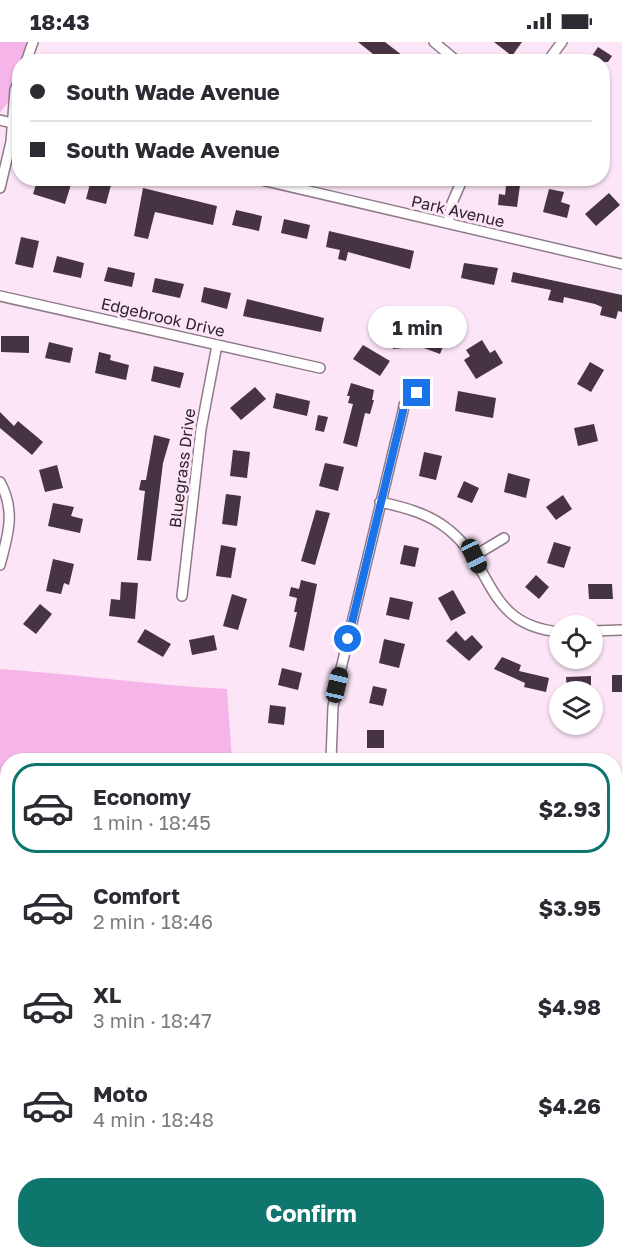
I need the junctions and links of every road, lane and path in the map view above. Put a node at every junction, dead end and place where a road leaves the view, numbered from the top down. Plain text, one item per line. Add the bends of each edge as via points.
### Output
1 (434, 42) edge
2 (448, 54) edge
3 (12, 138) edge
4 (288, 186) edge
5 (460, 186) edge
6 (0, 188) edge
7 (448, 223) junction
8 (622, 264) edge
9 (0, 296) edge
10 (217, 345) junction
11 (320, 368) dead end
12 (417, 393) dead end
13 (0, 482) edge
14 (380, 502) junction
15 (504, 538) dead end
16 (474, 556) junction
17 (0, 565) edge
18 (182, 596) dead end
19 (549, 630) edge
20 (622, 630) edge
21 (603, 631) edge
22 (331, 753) edge

1 - 2 street
3 - 6 street
4 - 7 street, Park Avenue
5 - 7 street
7 - 8 street, Park Avenue
9 - 10 street, Edgebrook Drive
10 - 11 street, Edgebrook Drive
10 - 18 street, Bluegrass Drive via 201,429
12 - 14 street via 404,405
13 - 17 street via 11,516
14 - 16 street via 435,520
14 - 22 street via 333,707
15 - 16 street
16 - 19 street via 503,609 531,628
20 - 21 street

